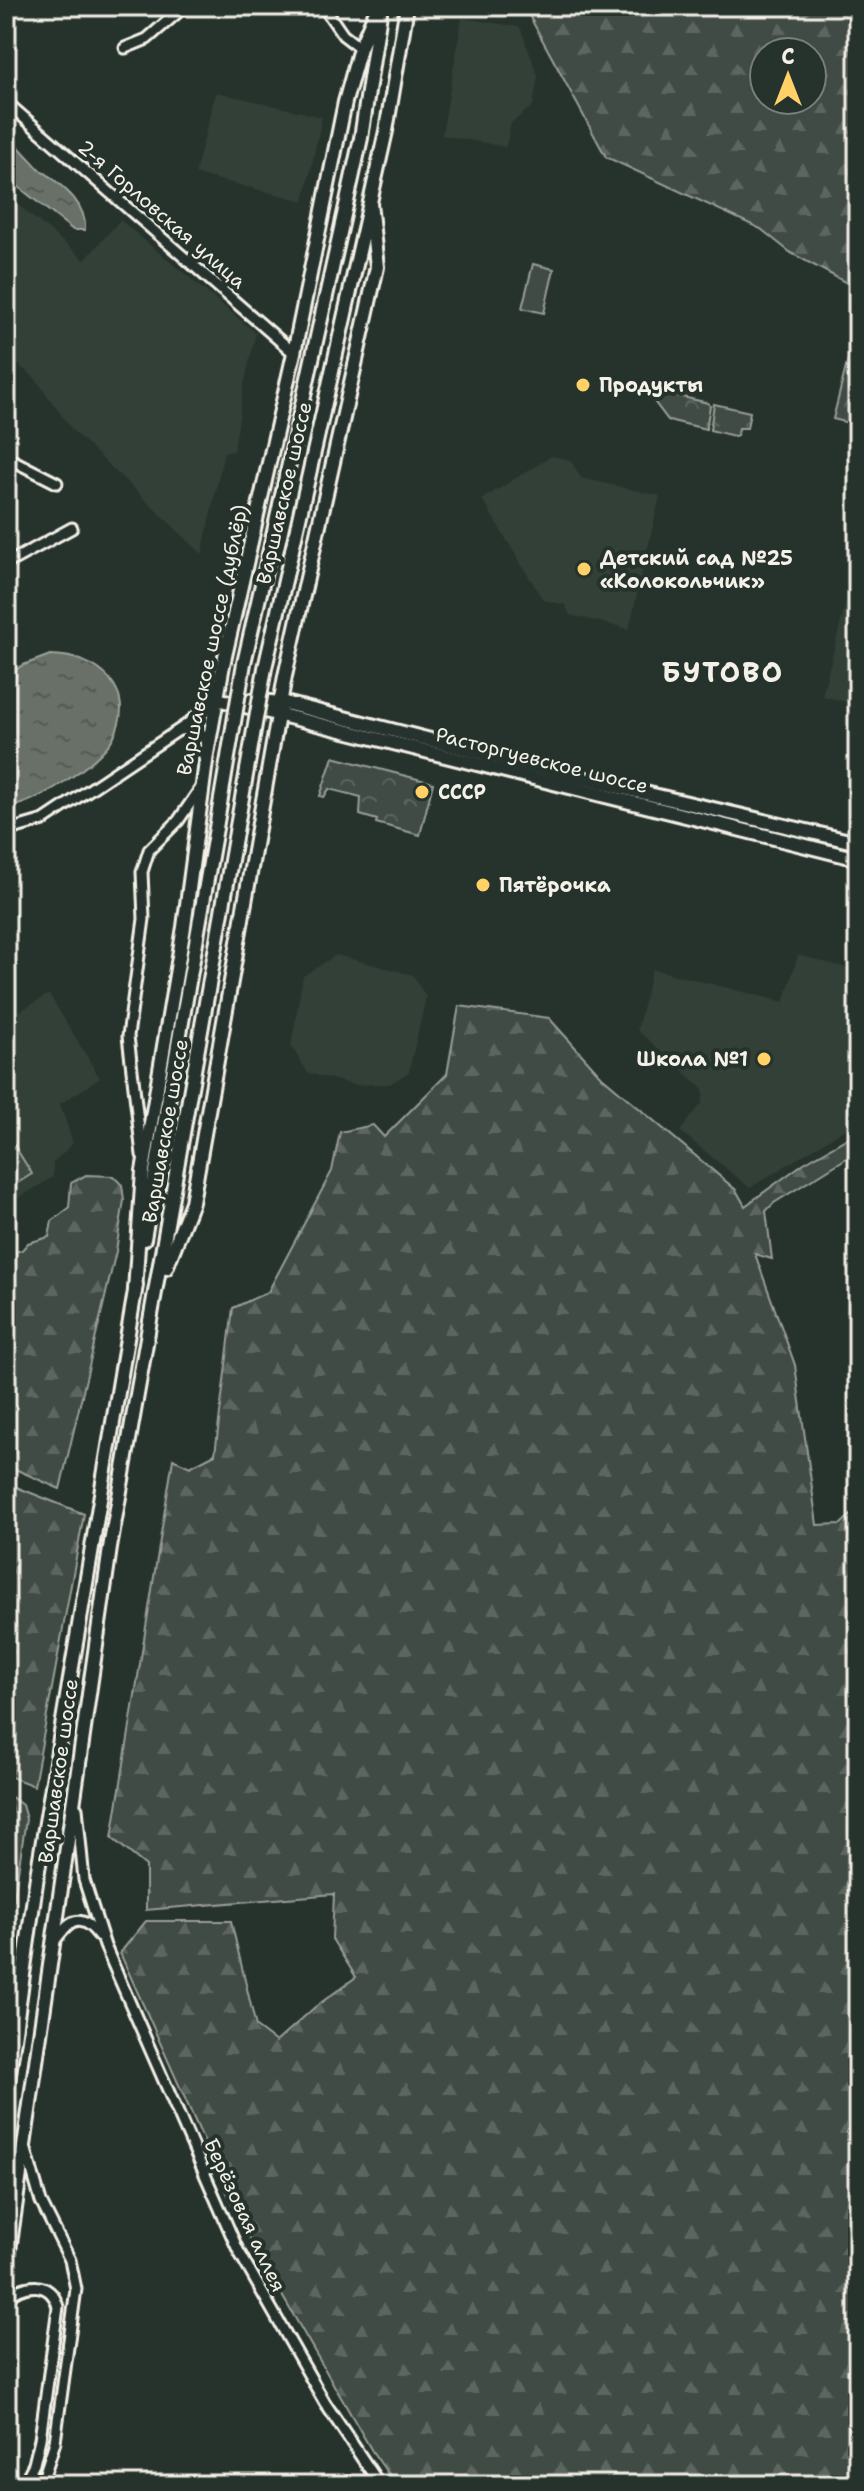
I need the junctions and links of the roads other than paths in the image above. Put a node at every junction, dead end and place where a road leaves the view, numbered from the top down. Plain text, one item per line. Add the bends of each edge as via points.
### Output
1 (185, 6) edge
2 (323, 6) edge
3 (379, 6) edge
4 (407, 6) edge
5 (125, 48) dead end
6 (360, 48) junction
7 (6, 102) edge
8 (370, 203) junction
9 (294, 353) junction
10 (6, 457) edge
11 (57, 483) dead end
12 (72, 528) dead end
13 (7, 562) edge
14 (217, 699) junction
15 (279, 707) junction
16 (178, 731) junction
17 (207, 754) junction
18 (202, 786) junction
19 (6, 831) edge
20 (858, 843) edge
21 (858, 859) edge
22 (143, 1171) junction
23 (135, 1291) junction
24 (156, 1294) junction
25 (75, 1793) junction
26 (54, 1942) junction
27 (105, 1946) junction
28 (6, 2095) edge
29 (25, 2141) junction
30 (6, 2271) edge
31 (6, 2299) edge
32 (23, 2485) edge
33 (41, 2485) edge
34 (380, 2485) edge

1 - 5 street via 147,39
2 - 6 street via 343,35
3 - 6 main road, Варшавское шоссе (дублёр)
3 - 23 main road, Варшавское шоссе, bridge via 361,138 244,663
4 - 8 main road, Варшавское шоссе
6 - 9 main road, Варшавское шоссе (дублёр)
7 - 9 street, 2-я Горловская улица
8 - 15 main road via 377,267
8 - 24 main road, Варшавское шоссе, bridge via 265,668
9 - 14 main road, Варшавское шоссе (дублёр)
10 - 11 street
12 - 13 street
14 - 15 main road
14 - 16 street
14 - 17 main road, Варшавское шоссе (дублёр)
15 - 20 main road, Расторгуевское шоссе
15 - 21 main road, Расторгуевское шоссе via 525,777
15 - 24 main road via 192,1202
16 - 17 street via 195,728 202,733
16 - 19 street via 44,820
17 - 18 main road, Варшавское шоссе (дублёр)
18 - 22 main road, Варшавское шоссе (дублёр)
18 - 22 street via 149,850 142,872 144,919 128,1036
22 - 23 main road, Варшавское шоссе (дублёр)
23 - 28 main road, Варшавское шоссе via 39,1860
24 - 25 main road, Варшавское шоссе via 110,1548
25 - 26 main road, Варшавское шоссе
25 - 27 street, Берёзовая аллея via 84,1880
26 - 27 street, Берёзовая аллея via 64,1928 80,1921 88,1923
26 - 29 main road, Варшавское шоссе
27 - 34 street, Берёзовая аллея via 238,2250 325,2403
29 - 30 main road, Варшавское шоссе
29 - 33 street via 41,2202 66,2250 76,2289 53,2456
31 - 32 street via 26,2286 45,2288 57,2302 37,2452

